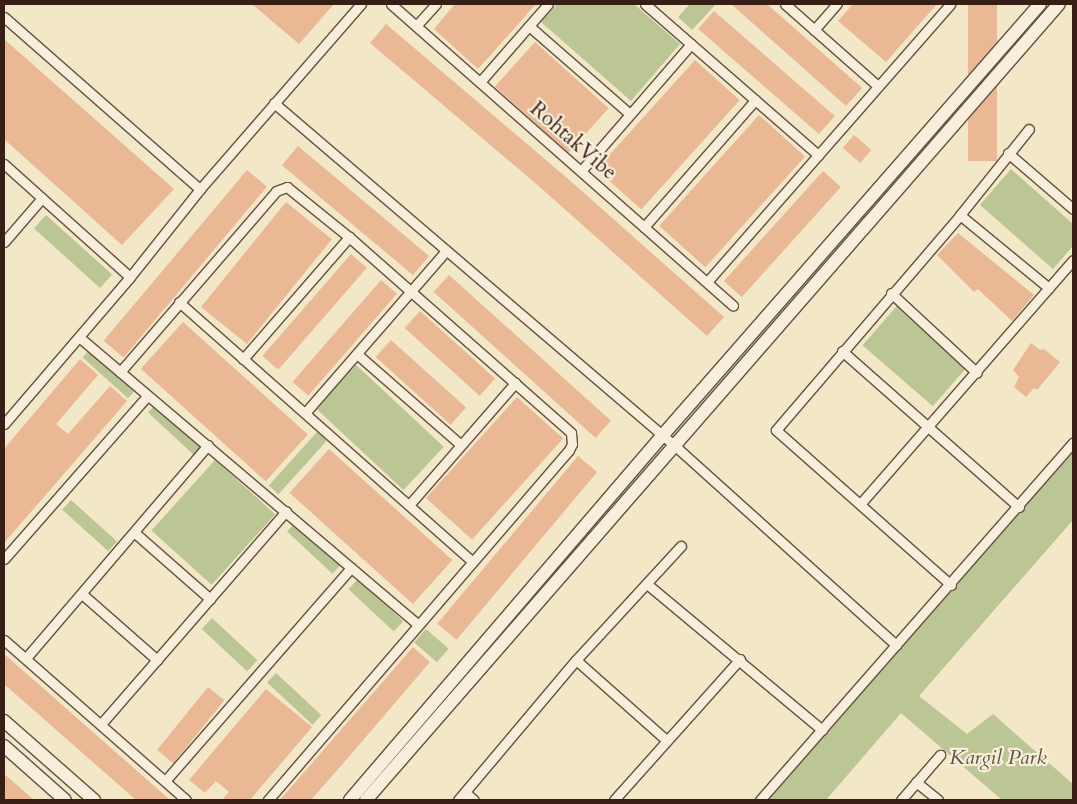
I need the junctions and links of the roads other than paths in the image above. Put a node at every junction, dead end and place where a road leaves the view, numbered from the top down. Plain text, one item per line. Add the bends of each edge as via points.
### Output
1 (361, 4) edge
2 (390, 4) edge
3 (436, 4) edge
4 (548, 4) edge
5 (645, 4) edge
6 (785, 4) edge
7 (837, 4) edge
8 (950, 4) edge
9 (1040, 4) edge
10 (1059, 4) edge
11 (1030, 10) edge
12 (4, 17) edge
13 (416, 26) junction
14 (529, 26) junction
15 (814, 30) junction
16 (691, 44) junction
17 (480, 82) junction
18 (878, 86) junction
19 (755, 100) junction
20 (274, 103) junction
21 (630, 114) junction
22 (1029, 129) dead end
23 (1008, 153) junction
24 (818, 156) junction
25 (4, 164) edge
26 (581, 171) junction
27 (200, 189) junction
28 (42, 198) junction
29 (1073, 209) edge
30 (960, 215) junction
31 (644, 227) junction
32 (349, 237) junction
33 (4, 242) edge
34 (446, 251) junction
35 (1073, 260) edge
36 (130, 277) junction
37 (708, 282) junction
38 (1049, 288) junction
39 (411, 291) junction
40 (891, 293) junction
41 (179, 302) junction
42 (733, 305) dead end
43 (79, 337) junction
44 (842, 351) junction
45 (357, 354) junction
46 (243, 359) junction
47 (120, 372) junction
48 (977, 373) junction
49 (515, 383) junction
50 (147, 396) junction
51 (305, 413) junction
52 (4, 424) edge
53 (930, 428) junction
54 (662, 436) junction
55 (1073, 443) edge
56 (208, 445) junction
57 (461, 445) junction
58 (674, 445) junction
59 (861, 503) junction
60 (409, 505) junction
61 (1020, 507) junction
62 (286, 511) junction
63 (135, 533) junction
64 (681, 546) dead end
65 (4, 559) edge
66 (472, 562) junction
67 (351, 568) junction
68 (647, 584) junction
69 (952, 585) junction
70 (82, 594) junction
71 (210, 599) junction
72 (418, 625) junction
73 (4, 640) edge
74 (896, 645) junction
75 (26, 658) junction
76 (740, 659) junction
77 (157, 660) junction
78 (576, 660) junction
79 (4, 721) edge
80 (101, 724) junction
81 (822, 730) junction
82 (666, 740) junction
83 (4, 746) edge
84 (940, 756) dead end
85 (165, 781) junction
86 (916, 782) junction
87 (464, 792) junction
88 (65, 800) edge
89 (94, 800) edge
90 (186, 800) edge
91 (268, 800) edge
92 (350, 800) edge
93 (366, 800) edge
94 (458, 800) edge
95 (474, 800) edge
96 (614, 800) edge
97 (760, 800) edge
98 (901, 800) edge
99 (938, 800) edge

1 - 20 street
2 - 13 street, RohtakVibe
3 - 13 street
4 - 14 street
5 - 16 street
6 - 15 street
7 - 15 street
8 - 18 street
9 - 11 main road
10 - 58 main road
11 - 54 main road
12 - 27 street
13 - 17 street, RohtakVibe
14 - 17 street
14 - 21 street
15 - 18 street
16 - 19 street
16 - 21 street
17 - 26 street, RohtakVibe
18 - 24 street
19 - 24 street
19 - 31 street
20 - 27 street
20 - 34 street
21 - 26 street
22 - 23 street
23 - 29 street
23 - 30 street
24 - 37 street
25 - 28 street
26 - 31 street, RohtakVibe
27 - 36 street
28 - 33 street
28 - 36 street
30 - 38 street
30 - 40 street
31 - 37 street, RohtakVibe
32 - 39 street
32 - 41 street via 293,189 282,187
32 - 46 street
34 - 39 street
34 - 54 street
35 - 38 street
36 - 43 street
37 - 42 street, RohtakVibe
38 - 48 street
39 - 45 street
39 - 49 street
40 - 44 street
40 - 48 street
41 - 46 street
41 - 47 street
43 - 47 street
43 - 52 street
44 - 53 street
44 - 59 street via 776,430
45 - 51 street
45 - 57 street
46 - 51 street
47 - 50 street
48 - 53 street
49 - 57 street
49 - 66 street via 561,421 571,433 572,444
50 - 56 street
50 - 65 street
51 - 60 street
53 - 59 street
53 - 61 street
54 - 58 street
54 - 92 main road
55 - 61 street
56 - 62 street
56 - 63 street
57 - 60 street
58 - 74 street
58 - 93 main road
59 - 69 street
60 - 66 street
61 - 69 street
62 - 67 street
62 - 71 street
63 - 70 street
63 - 71 street
64 - 68 street
66 - 72 street
67 - 72 street
67 - 85 street
68 - 76 street
68 - 78 street
69 - 74 street
70 - 75 street
70 - 77 street
71 - 77 street
72 - 91 street
73 - 75 street
74 - 81 street
75 - 80 street
76 - 81 street
76 - 82 street
77 - 80 street
78 - 82 street
78 - 87 street
79 - 89 main road
80 - 85 street
81 - 97 street
82 - 96 street
83 - 88 main road
84 - 86 street
85 - 90 street
86 - 98 street
86 - 99 street
87 - 94 street
87 - 95 street

